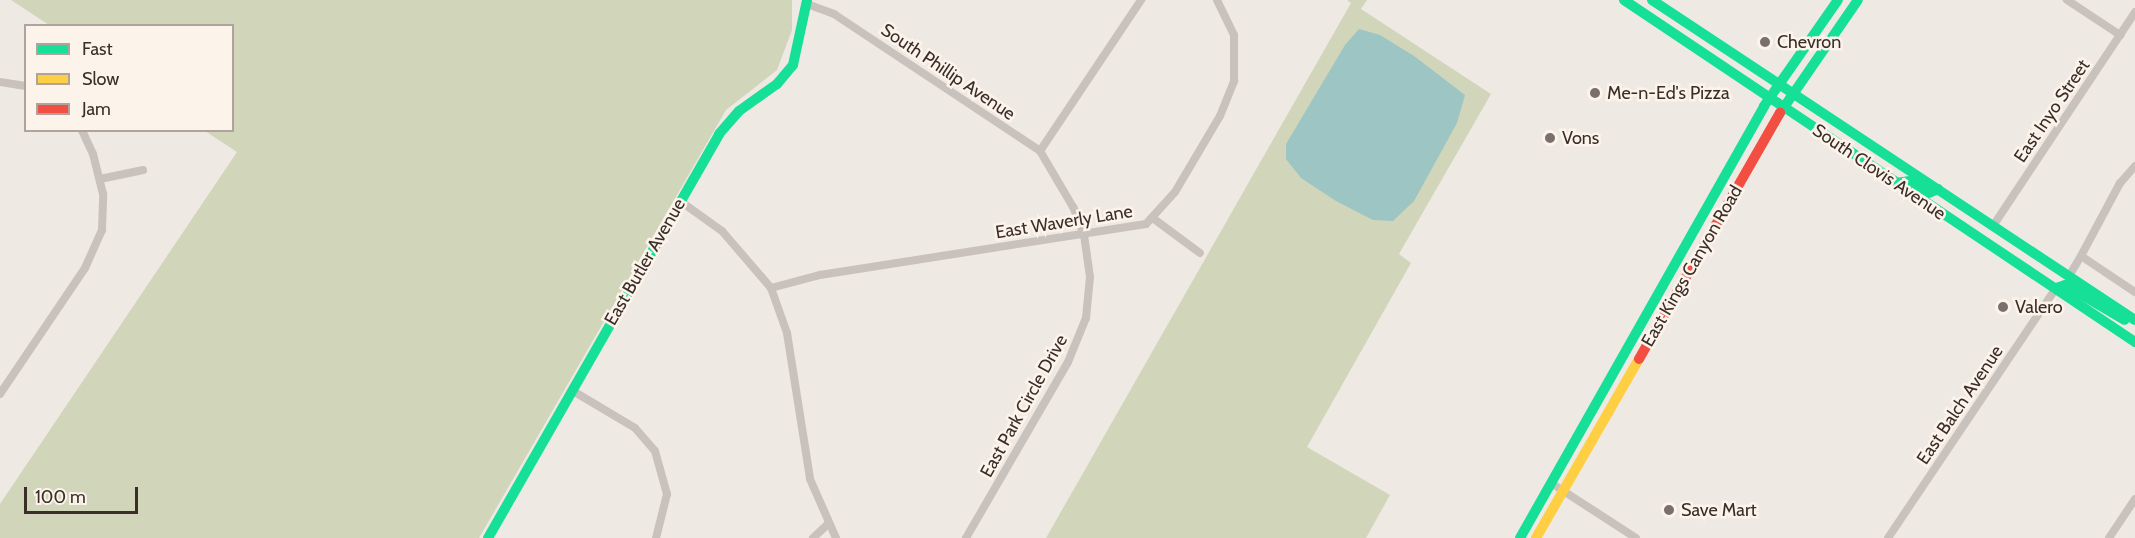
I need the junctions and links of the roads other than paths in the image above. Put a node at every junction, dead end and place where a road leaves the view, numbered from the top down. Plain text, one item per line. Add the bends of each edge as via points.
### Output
1 (1141, 0) edge
2 (1217, 0) edge
3 (1624, 0) edge
4 (1652, 0) edge
5 (1838, 0) edge
6 (1858, 0) edge
7 (2067, 0) edge
8 (807, 2) edge
9 (2135, 12) edge
10 (2120, 35) junction
11 (0, 82) edge
12 (1779, 83) junction
13 (24, 86) edge
14 (1793, 92) junction
15 (1770, 97) junction
16 (1784, 107) junction
17 (82, 132) edge
18 (1040, 152) junction
19 (2135, 166) edge
20 (143, 171) dead end
21 (100, 179) junction
22 (1897, 183) junction
23 (1938, 189) junction
24 (680, 201) junction
25 (1940, 213) junction
26 (1154, 219) junction
27 (1994, 226) junction
28 (1084, 235) junction
29 (1200, 253) dead end
30 (2081, 256) junction
31 (1669, 276) junction
32 (2069, 276) junction
33 (771, 288) junction
34 (2056, 288) junction
35 (2135, 292) edge
36 (2134, 320) edge
37 (2135, 342) edge
38 (1638, 359) junction
39 (573, 391) junction
40 (0, 394) edge
41 (1551, 483) junction
42 (1563, 490) junction
43 (2135, 499) edge
44 (828, 524) junction
45 (488, 538) edge
46 (656, 538) edge
47 (813, 538) edge
48 (836, 538) edge
49 (966, 538) edge
50 (1520, 538) edge
51 (1536, 538) edge
52 (1636, 538) edge
53 (1888, 538) edge
54 (2109, 538) edge

1 - 18 street
2 - 26 street, East Waverly Lane via 1234,35 1234,81 1220,116 1168,203
3 - 15 main road, South Clovis Avenue
4 - 12 main road, South Clovis Avenue
5 - 12 main road, East Kings Canyon Road
6 - 14 main road, East Kings Canyon Road
7 - 10 street
8 - 18 street, South Phillip Avenue via 834,14
8 - 24 main road, East Butler Avenue via 793,64 777,84 727,123
9 - 10 street, East Inyo Street
10 - 27 street, East Inyo Street
11 - 13 street
12 - 14 main road, South Clovis Avenue
12 - 15 main road, East Kings Canyon Road
14 - 16 main road, East Kings Canyon Road
14 - 23 main road, South Clovis Avenue
15 - 16 main road, South Clovis Avenue
15 - 31 main road, East Kings Canyon Road
16 - 22 main road, South Clovis Avenue
16 - 38 main road, East Kings Canyon Road
17 - 21 street
18 - 28 street, East Park Circle Drive via 1073,207
19 - 30 street via 2120,183
20 - 21 street
21 - 40 street via 104,209 94,249
22 - 23 main road via 1910,181 1929,193
22 - 25 main road, South Clovis Avenue
23 - 27 main road, South Clovis Avenue
24 - 33 street via 722,231
24 - 39 main road, East Butler Avenue
25 - 27 main road via 1956,214 1982,228
25 - 34 main road, South Clovis Avenue
26 - 28 street, East Waverly Lane via 1136,228
26 - 29 street
27 - 32 main road, South Clovis Avenue
28 - 33 street, East Waverly Lane via 820,275
28 - 49 street, East Park Circle Drive via 1089,299 1078,341
30 - 32 street
30 - 35 street
31 - 38 main road via 1672,284 1636,349
31 - 41 main road, East Kings Canyon Road
32 - 36 main road, South Clovis Avenue
33 - 44 street via 787,333 806,462
34 - 36 main road via 2065,285 2117,318
34 - 37 main road, South Clovis Avenue
34 - 53 street, East Balch Avenue
38 - 42 main road, East Kings Canyon Road
39 - 45 main road, East Butler Avenue
39 - 46 street via 635,428 655,451 667,494
41 - 42 street
41 - 50 main road, East Kings Canyon Road
42 - 51 main road, East Kings Canyon Road
42 - 52 street
43 - 54 street
44 - 47 street
44 - 48 street

